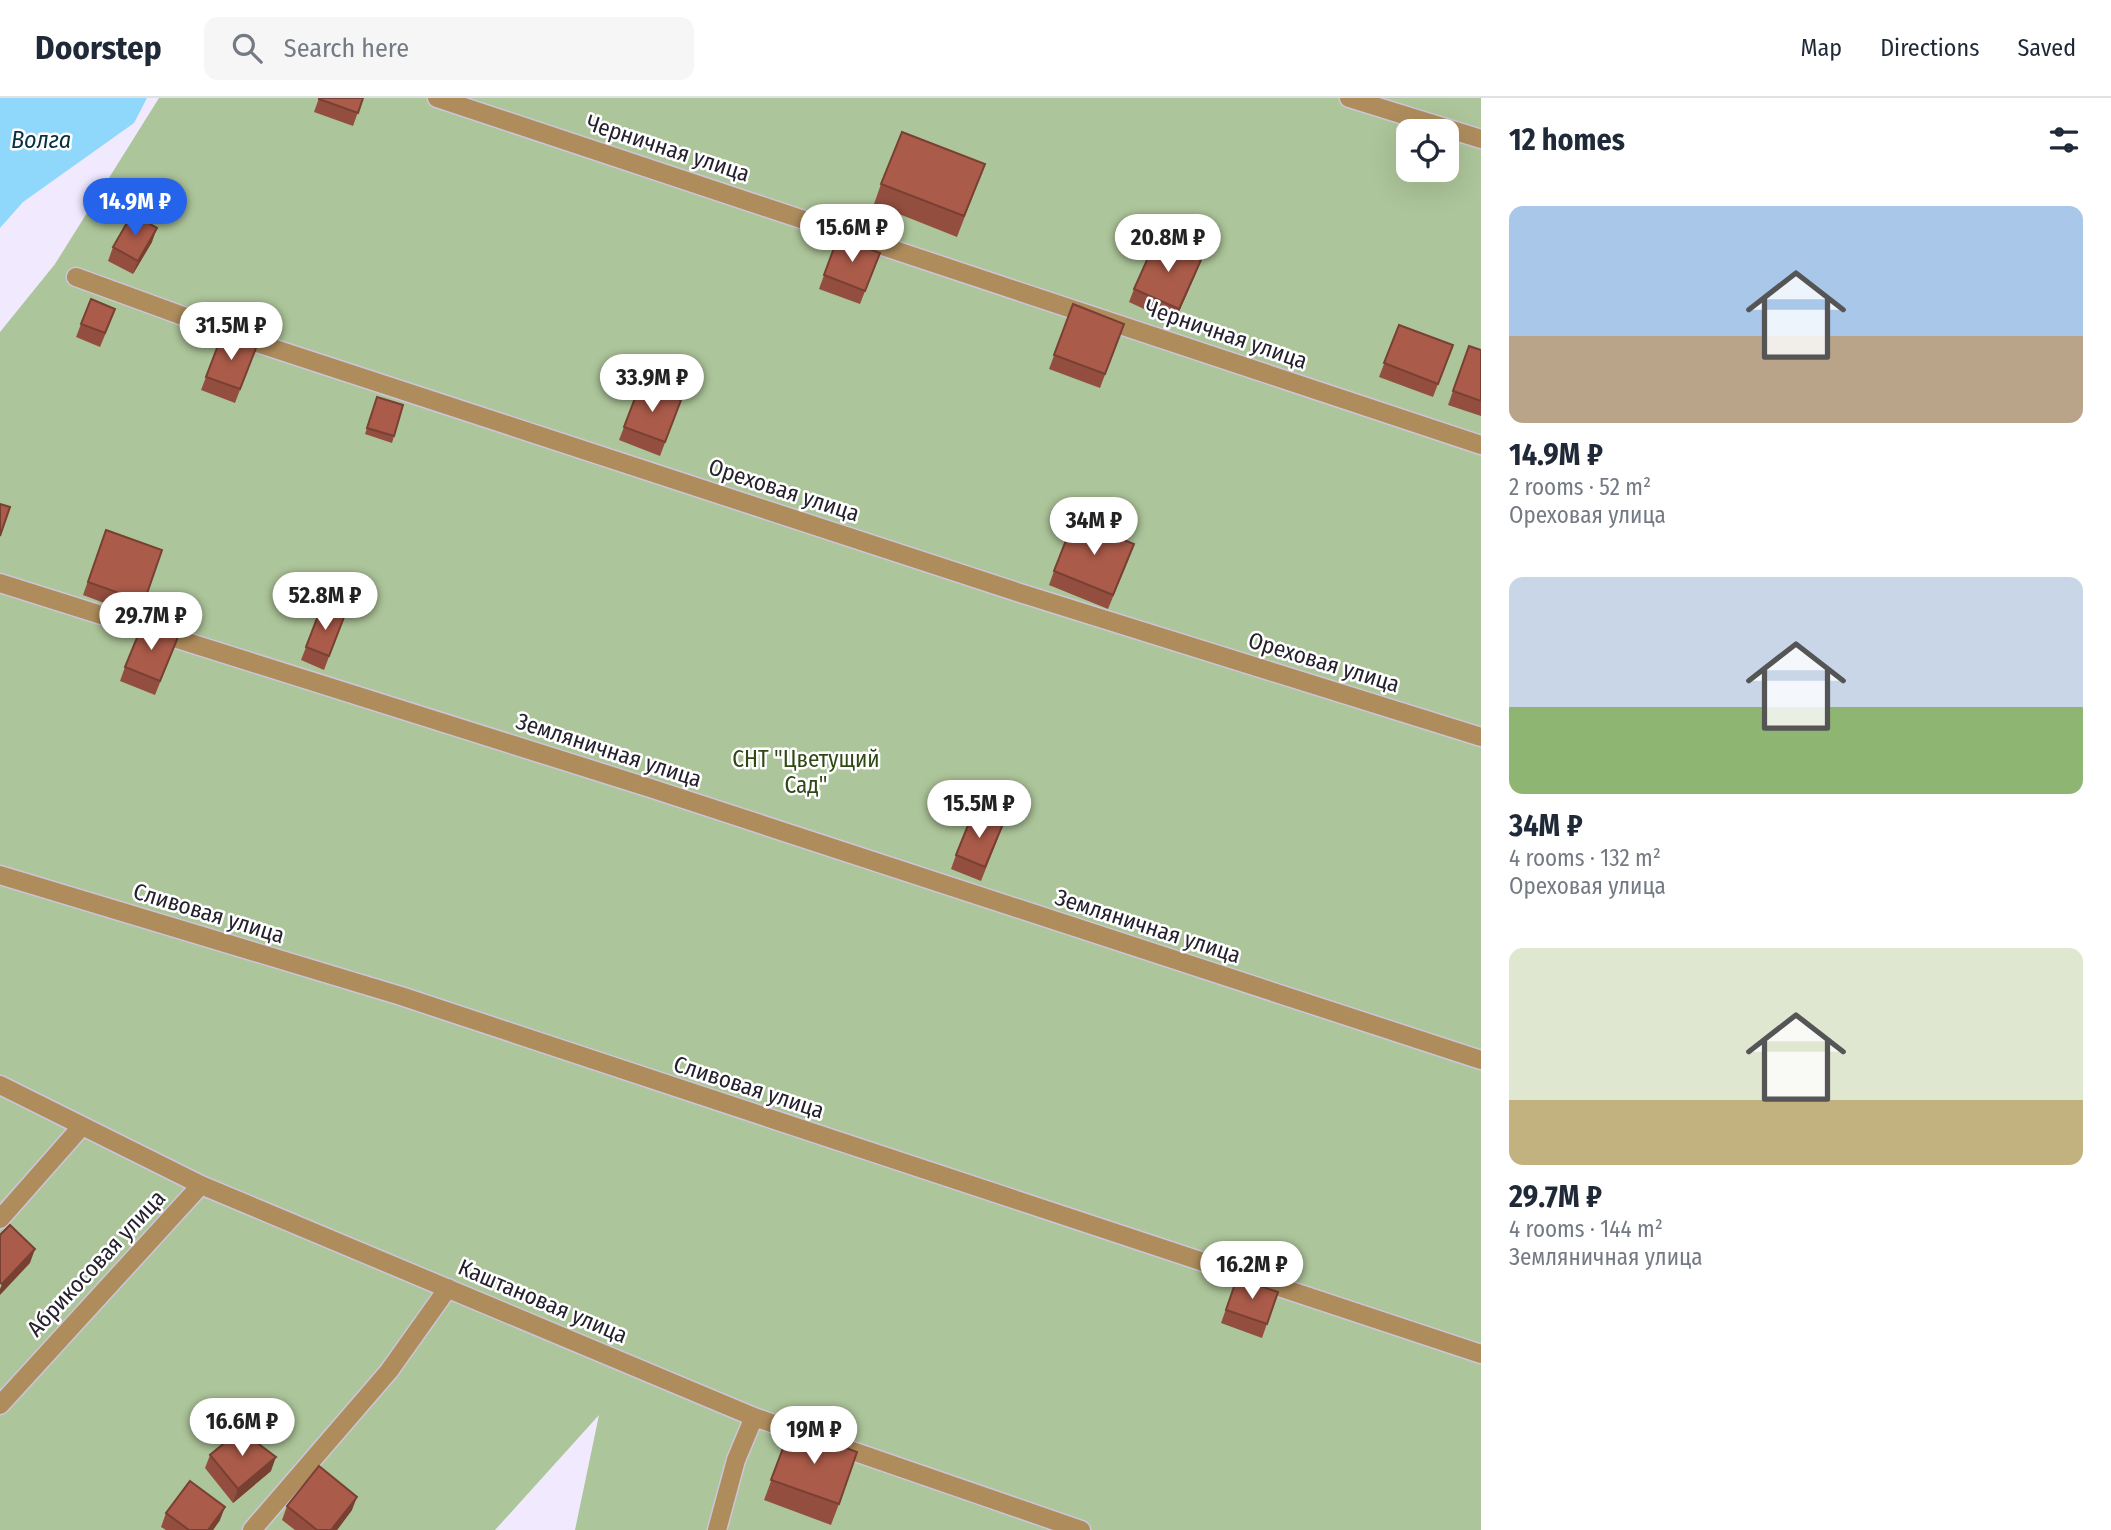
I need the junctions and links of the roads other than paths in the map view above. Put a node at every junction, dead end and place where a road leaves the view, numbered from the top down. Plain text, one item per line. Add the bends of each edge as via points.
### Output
1 (437, 98) edge
2 (1349, 98) edge
3 (1481, 139) edge
4 (76, 277) dead end
5 (1481, 445) edge
6 (0, 583) edge
7 (1481, 737) edge
8 (0, 875) edge
9 (1481, 1060) edge
10 (0, 1085) edge
11 (82, 1126) junction
12 (201, 1185) junction
13 (0, 1219) edge
14 (448, 1287) junction
15 (1481, 1353) edge
16 (0, 1405) edge
17 (754, 1417) junction
18 (252, 1530) edge
19 (716, 1530) edge
20 (1081, 1530) edge

1 - 5 street, Черничная улица
2 - 3 street
4 - 7 street, Ореховая улица via 270,348 1020,593
6 - 9 street, Земляничная улица via 650,788
8 - 15 street, Сливовая улица via 401,996
10 - 11 street, Каштановая улица
11 - 12 street, Каштановая улица
11 - 13 street
12 - 14 street, Каштановая улица
12 - 16 street, Абрикосовая улица
14 - 17 street, Каштановая улица
14 - 18 street via 389,1370
17 - 19 street
17 - 20 street, Каштановая улица

